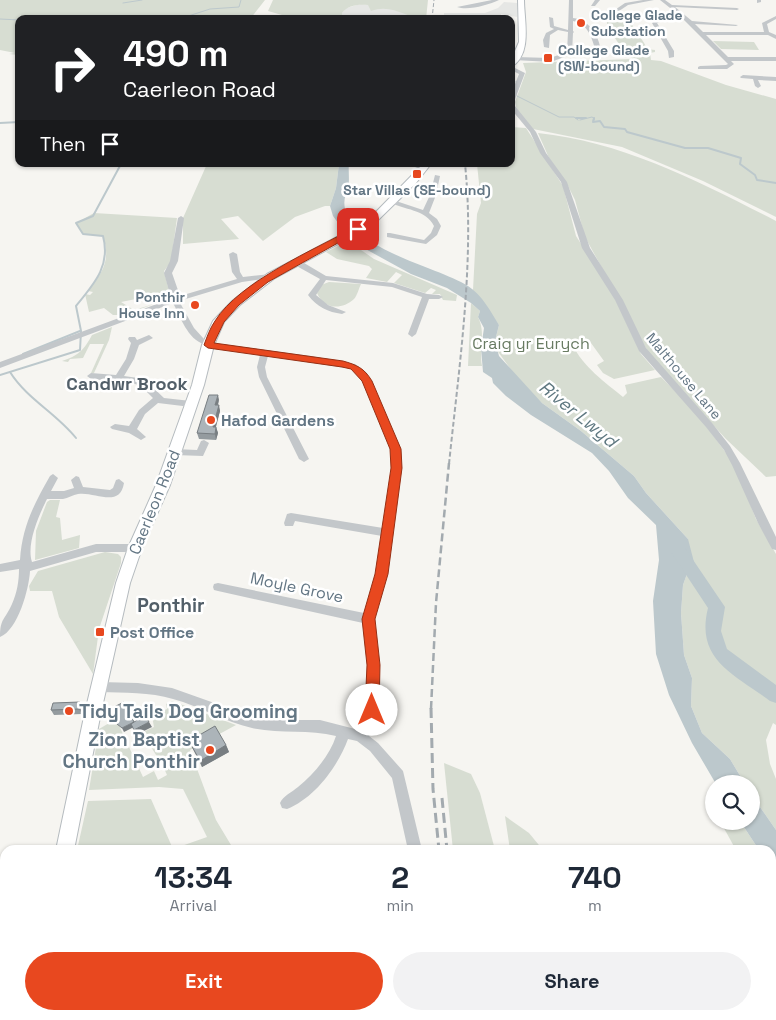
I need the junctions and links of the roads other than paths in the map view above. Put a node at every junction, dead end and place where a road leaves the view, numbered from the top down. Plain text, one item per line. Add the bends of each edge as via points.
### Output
1 (497, 0) edge
2 (521, 0) edge
3 (571, 0) edge
4 (652, 0) edge
5 (662, 0) edge
6 (455, 1) dead end
7 (672, 6) junction
8 (736, 10) dead end
9 (611, 14) dead end
10 (684, 16) junction
11 (776, 17) edge
12 (571, 19) junction
13 (549, 20) dead end
14 (692, 22) junction
15 (736, 25) dead end
16 (556, 30) junction
17 (572, 32) junction
18 (703, 33) junction
19 (769, 34) junction
20 (776, 37) edge
21 (547, 47) dead end
22 (599, 52) dead end
23 (670, 57) dead end
24 (515, 59) edge
25 (727, 59) junction
26 (776, 59) edge
27 (515, 64) edge
28 (515, 66) edge
29 (700, 68) dead end
30 (743, 77) dead end
31 (755, 78) junction
32 (776, 79) edge
33 (758, 86) dead end
34 (515, 91) edge
35 (515, 110) edge
36 (424, 167) edge
37 (426, 180) dead end
38 (393, 202) junction
39 (426, 212) junction
40 (181, 218) dead end
41 (395, 238) dead end
42 (426, 242) junction
43 (437, 246) dead end
44 (233, 254) dead end
45 (296, 262) junction
46 (271, 276) junction
47 (324, 278) junction
48 (241, 280) junction
49 (426, 296) junction
50 (439, 297) dead end
51 (177, 299) junction
52 (405, 319) dead end
53 (338, 320) dead end
54 (417, 321) junction
55 (412, 334) dead end
56 (149, 338) dead end
57 (209, 344) junction
58 (265, 353) junction
59 (0, 365) edge
60 (91, 376) dead end
61 (119, 377) junction
62 (157, 399) junction
63 (191, 404) junction
64 (115, 427) dead end
65 (132, 430) junction
66 (141, 437) dead end
67 (204, 443) dead end
68 (175, 452) junction
69 (304, 459) dead end
70 (53, 478) dead end
71 (119, 483) dead end
72 (44, 495) junction
73 (289, 523) dead end
74 (387, 533) junction
75 (776, 546) edge
76 (135, 548) junction
77 (27, 565) junction
78 (0, 568) edge
79 (218, 587) dead end
80 (368, 619) junction
81 (0, 632) edge
82 (100, 687) junction
83 (344, 731) junction
84 (362, 738) junction
85 (295, 803) dead end
86 (66, 845) edge
87 (414, 845) edge

1 - 6 street via 458,9
2 - 24 main road via 523,41
3 - 12 street
4 - 9 street via 627,4
5 - 7 street
7 - 8 street
7 - 10 street
10 - 14 street
10 - 23 street via 662,18 654,23 672,51
11 - 19 street via 764,23
12 - 17 street
12 - 22 street via 589,26
13 - 16 street
14 - 15 street
14 - 18 street
16 - 17 street
16 - 21 street via 548,34
17 - 27 street via 572,48 567,56
18 - 19 street
18 - 25 street
19 - 20 street
25 - 26 street
25 - 29 street via 731,64 727,66
28 - 34 street, Malthouse Lane via 522,73
30 - 31 street
31 - 32 street
31 - 33 street
35 - 75 street, Malthouse Lane via 533,132 564,182 582,238 619,300 638,343 727,448
36 - 38 main road, Caerleon Road
37 - 39 street via 436,178
38 - 39 street
38 - 45 main road, Caerleon Road via 375,220
39 - 42 street via 436,224 434,236
40 - 51 street via 174,261 168,273
41 - 42 street
42 - 43 street
44 - 48 street
45 - 46 main road, Caerleon Road
45 - 47 street
46 - 48 street
46 - 57 main road, Caerleon Road via 219,321
47 - 49 street via 393,285
47 - 53 street via 312,295 330,310 344,308
48 - 51 street
49 - 50 street
49 - 54 street
51 - 57 street via 191,329 200,341
51 - 59 street
52 - 54 street
54 - 55 street
56 - 61 street via 133,341 130,359
57 - 58 street
57 - 63 main road, Caerleon Road
58 - 69 street via 261,368 263,377
58 - 74 street via 343,364 363,373 396,449 397,468
60 - 61 street
61 - 62 street via 140,381
62 - 63 street
62 - 65 street via 142,412
63 - 68 main road, Caerleon Road
64 - 65 street
65 - 66 street
67 - 68 street via 200,454
68 - 76 main road, Caerleon Road
70 - 72 street
71 - 72 street via 118,490 111,494 78,485 64,495
72 - 77 street via 31,523
73 - 74 street via 291,517
74 - 80 street via 382,574
76 - 77 street via 96,548
76 - 82 main road, Caerleon Road via 123,583
77 - 78 street
77 - 81 street via 24,588 14,614
79 - 80 street, Moyle Grove
80 - 84 street via 373,665 372,717
82 - 83 street via 172,693 264,725 320,726
82 - 86 main road, Caerleon Road
83 - 84 street
83 - 85 street via 338,748
84 - 87 street via 398,775

